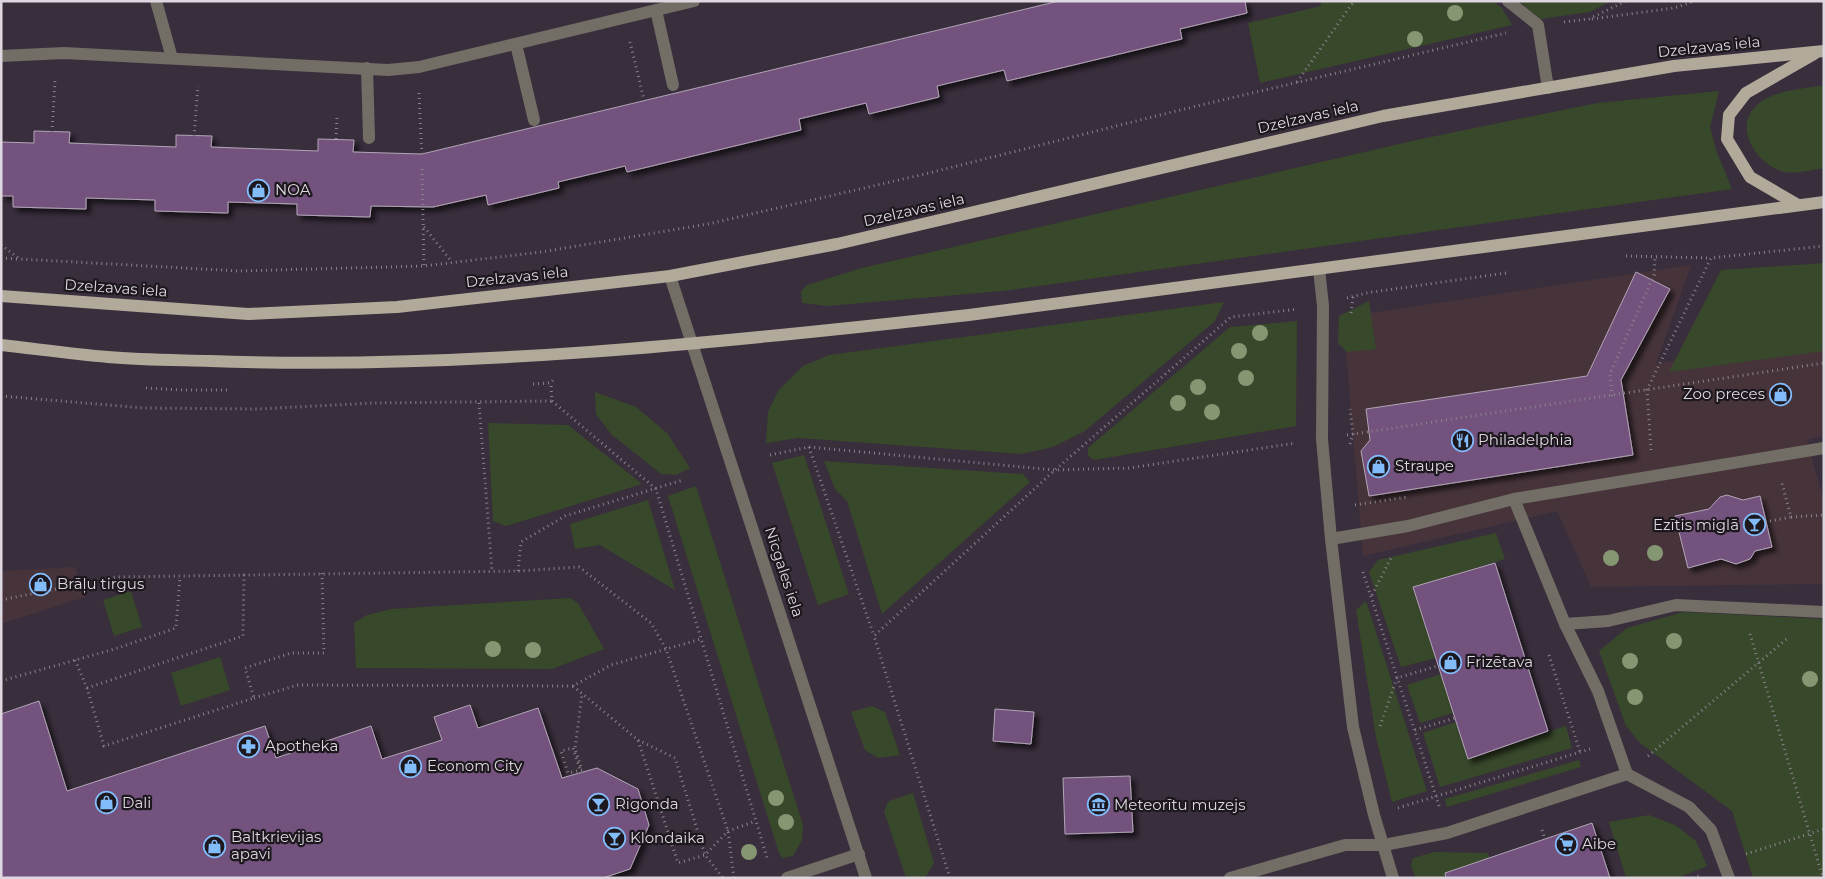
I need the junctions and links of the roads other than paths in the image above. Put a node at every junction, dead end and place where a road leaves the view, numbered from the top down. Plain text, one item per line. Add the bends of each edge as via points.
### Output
1 (156, 1) edge
2 (694, 1) edge
3 (1508, 1) edge
4 (656, 10) junction
5 (516, 44) junction
6 (1821, 51) edge
7 (1, 56) edge
8 (172, 58) junction
9 (368, 68) junction
10 (673, 85) dead end
11 (1548, 88) junction
12 (534, 120) dead end
13 (369, 138) dead end
14 (1824, 202) edge
15 (1798, 206) junction
16 (1319, 269) junction
17 (670, 276) junction
18 (1, 296) edge
19 (691, 342) junction
20 (1, 345) edge
21 (1824, 448) edge
22 (1514, 499) junction
23 (1331, 539) junction
24 (1822, 612) edge
25 (1565, 624) junction
26 (1627, 774) junction
27 (1384, 845) junction
28 (858, 854) junction
29 (787, 878) edge
30 (866, 878) edge
31 (1230, 878) edge
32 (1393, 878) edge
33 (1729, 878) edge

1 - 8 street
2 - 4 street
3 - 11 street via 1538,25
4 - 5 street
4 - 10 street
5 - 9 street via 419,67
5 - 12 street
6 - 11 main road, Dzelzavas iela via 1674,66
6 - 15 main road via 1746,93 1730,115 1727,139 1750,177
7 - 8 street via 59,53
8 - 9 street
9 - 13 street
11 - 17 main road, Dzelzavas iela via 1383,116 837,244
14 - 15 main road
15 - 16 main road
16 - 19 main road via 960,316
16 - 23 street via 1323,306 1322,439
17 - 18 main road, Dzelzavas iela via 397,306 248,314
17 - 19 street, Nīcgales iela
19 - 20 main road via 550,355 282,364 108,357
19 - 28 street, Nīcgales iela
21 - 22 street
22 - 23 street via 1408,526
22 - 25 street
23 - 27 street via 1353,727
24 - 25 street via 1676,605 1608,621
25 - 26 street via 1598,691
26 - 27 street via 1448,833
26 - 33 street via 1689,807 1711,830
27 - 31 street via 1345,845
27 - 32 street
28 - 29 street
28 - 30 street, Nīcgales iela

